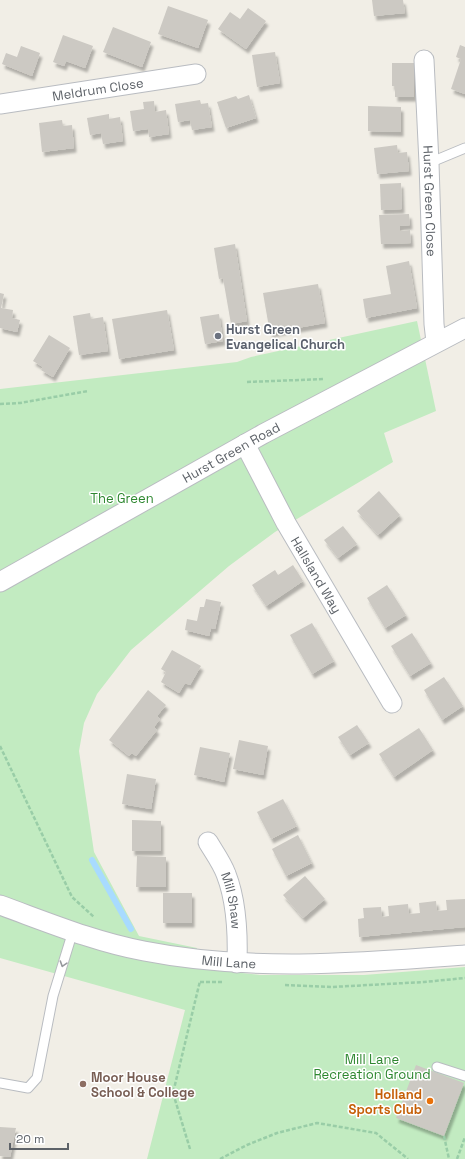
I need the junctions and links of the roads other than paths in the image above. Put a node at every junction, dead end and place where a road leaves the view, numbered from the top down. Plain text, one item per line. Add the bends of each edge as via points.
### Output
1 (424, 60) dead end
2 (196, 74) dead end
3 (0, 104) edge
4 (465, 148) edge
5 (429, 163) junction
6 (465, 328) edge
7 (436, 342) junction
8 (245, 444) junction
9 (0, 582) edge
10 (392, 703) dead end
11 (208, 842) dead end
12 (0, 905) edge
13 (73, 932) junction
14 (465, 955) edge
15 (237, 963) junction
16 (437, 1067) dead end
17 (465, 1076) edge
18 (0, 1083) edge

1 - 5 street, Hurst Green Close
2 - 3 street, Meldrum Close
4 - 5 lane
5 - 7 street, Hurst Green Close
6 - 7 street, Hurst Green Road
7 - 8 street, Hurst Green Road
8 - 9 street, Hurst Green Road
8 - 10 street, Hallsland Way via 286,523
11 - 15 street, Mill Shaw via 226,874 232,895 237,922
12 - 13 street, Mill Lane
13 - 15 street, Mill Lane via 144,951 204,961
13 -> 18 lane via 52,996 37,1078 28,1088
14 - 15 street, Mill Lane via 359,963
16 - 17 lane

